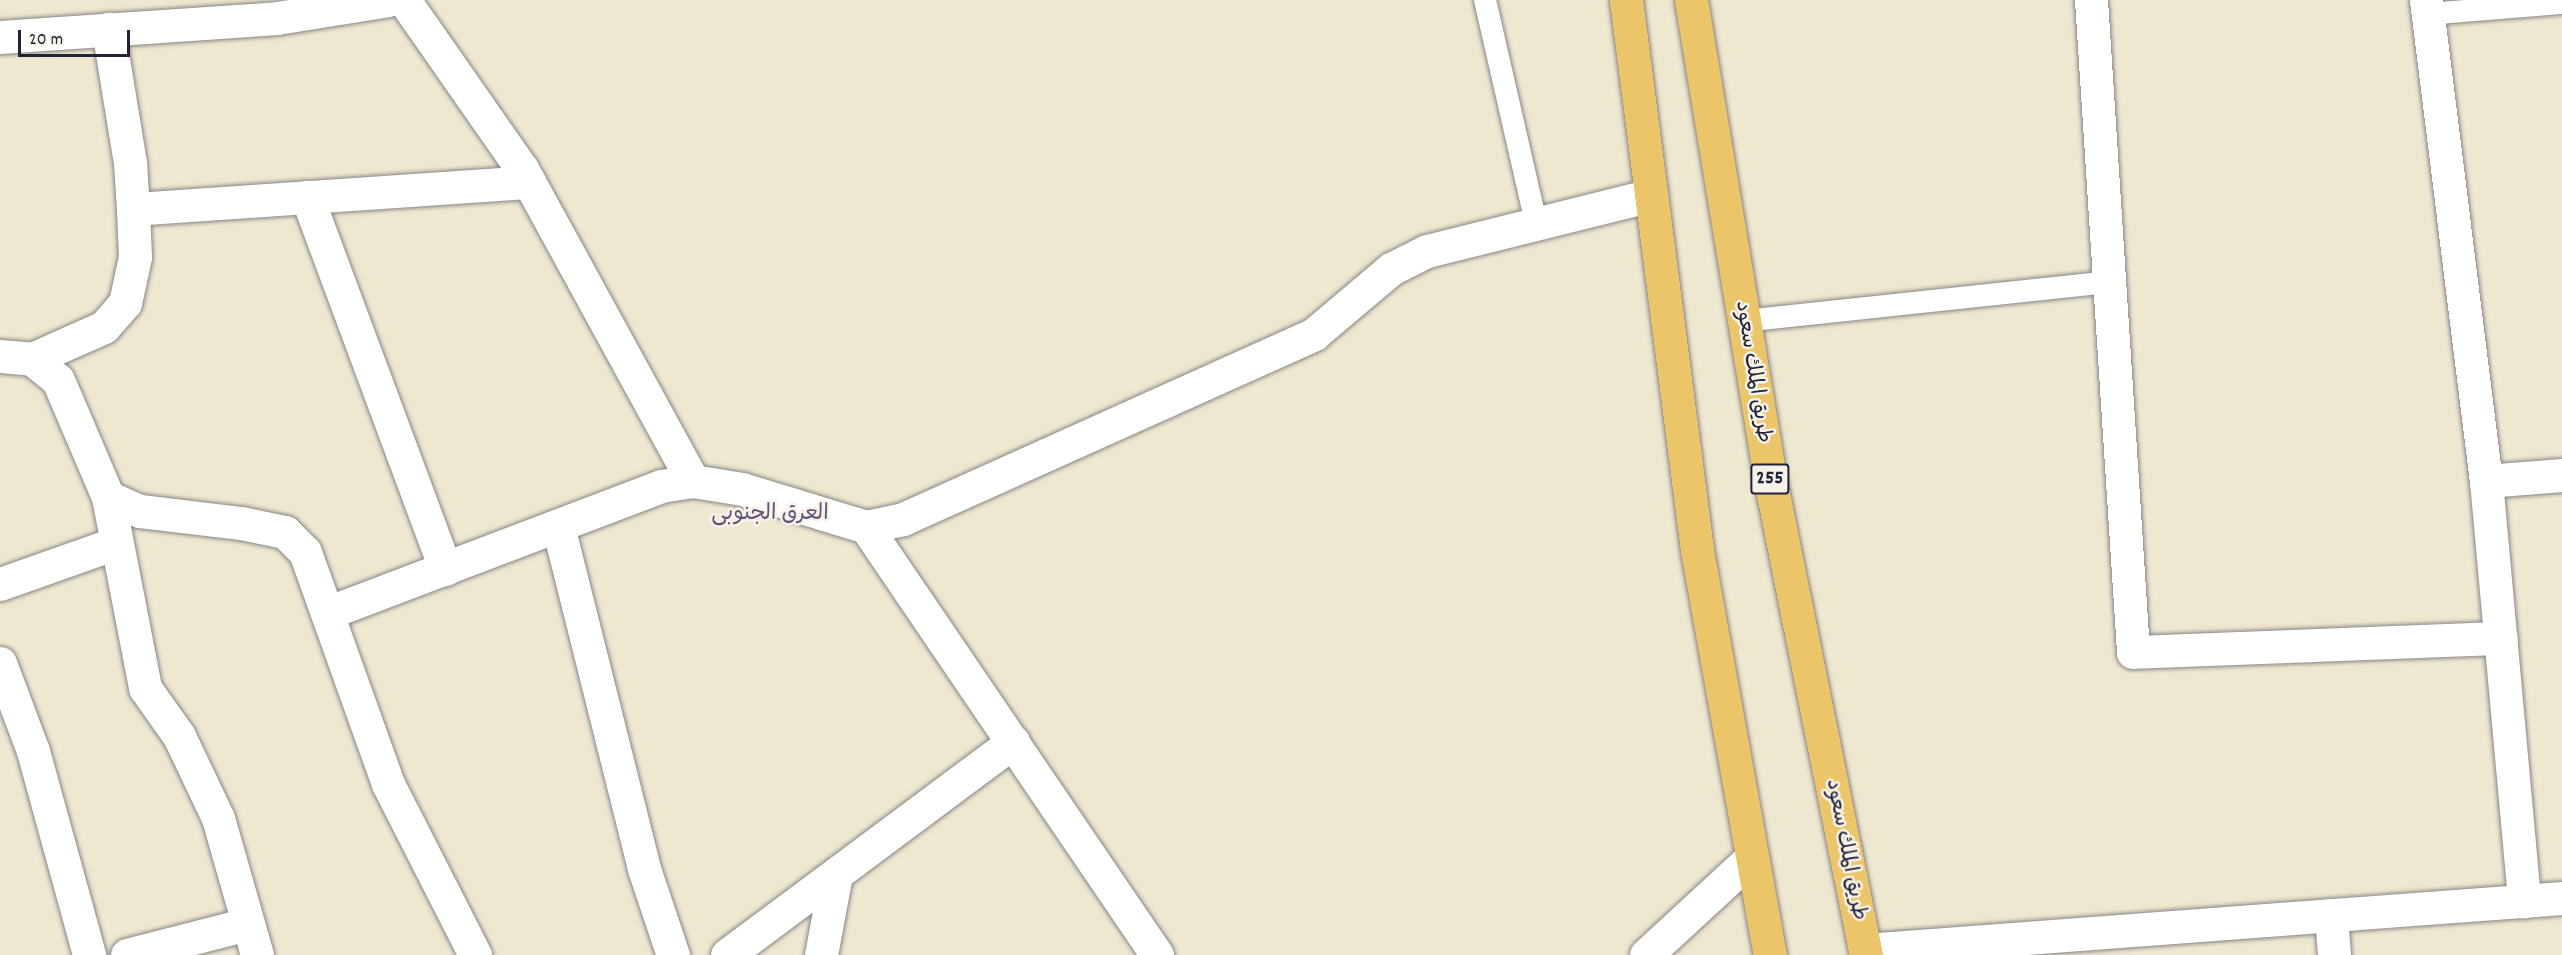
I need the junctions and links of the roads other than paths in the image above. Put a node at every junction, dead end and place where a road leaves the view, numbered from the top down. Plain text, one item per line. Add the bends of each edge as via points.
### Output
1 (388, 0) edge
2 (404, 0) edge
3 (1485, 0) edge
4 (1626, 0) edge
5 (1691, 0) edge
6 (2091, 0) edge
7 (2562, 3) edge
8 (2427, 7) edge
9 (108, 29) junction
10 (0, 36) edge
11 (529, 182) junction
12 (1651, 195) junction
13 (307, 197) junction
14 (134, 209) junction
15 (1536, 223) junction
16 (2109, 282) junction
17 (1744, 321) junction
18 (0, 356) edge
19 (32, 359) junction
20 (2562, 475) edge
21 (693, 481) junction
22 (2486, 481) junction
23 (108, 497) junction
24 (558, 526) junction
25 (866, 527) junction
26 (116, 543) junction
27 (445, 568) junction
28 (0, 584) edge
29 (327, 613) junction
30 (2500, 638) junction
31 (0, 663) edge
32 (1012, 742) junction
33 (1751, 858) junction
34 (836, 874) junction
35 (2562, 898) edge
36 (2524, 901) junction
37 (2331, 915) junction
38 (248, 924) junction
39 (1865, 953) edge
40 (88, 955) edge
41 (127, 955) edge
42 (257, 955) edge
43 (475, 955) edge
44 (673, 955) edge
45 (727, 955) edge
46 (820, 955) edge
47 (1157, 955) edge
48 (1646, 955) edge
49 (1770, 955) edge
50 (2334, 955) edge

1 - 9 street via 277,18
2 - 11 street
3 - 15 lane
4 - 12 highway
5 - 17 highway, طريق الملك سعود / 255
6 - 16 street
7 - 8 lane
8 - 22 street
9 - 10 street
9 - 14 street
11 - 13 street
11 - 21 street
12 - 15 street
12 - 33 highway via 1697,550
13 - 14 street
13 - 27 street
14 - 19 street via 135,257 125,303 104,327
15 - 25 street via 1427,251 1391,269 1314,334 903,519
16 - 17 lane
16 - 30 street via 2133,652
17 - 39 highway, طريق الملك سعود / 255 via 1770,479
18 - 19 street
19 - 23 street via 58,380
20 - 22 street
21 - 24 street via 661,486
21 - 25 street via 742,489
22 - 30 street
23 - 26 street
23 - 29 street via 140,511 285,532 305,552
24 - 27 street
24 - 44 street via 644,869
25 - 32 street
26 - 28 street
26 - 38 street via 145,688 179,736 218,818
27 - 29 street
29 - 43 street via 388,784
30 - 36 street
31 - 40 street via 33,751
32 - 34 street
32 - 47 street
33 - 48 street
33 - 49 highway
34 - 45 street
34 - 46 street
35 - 36 street
36 - 37 street
37 - 39 street
37 - 50 street
38 - 41 street
38 - 42 street

